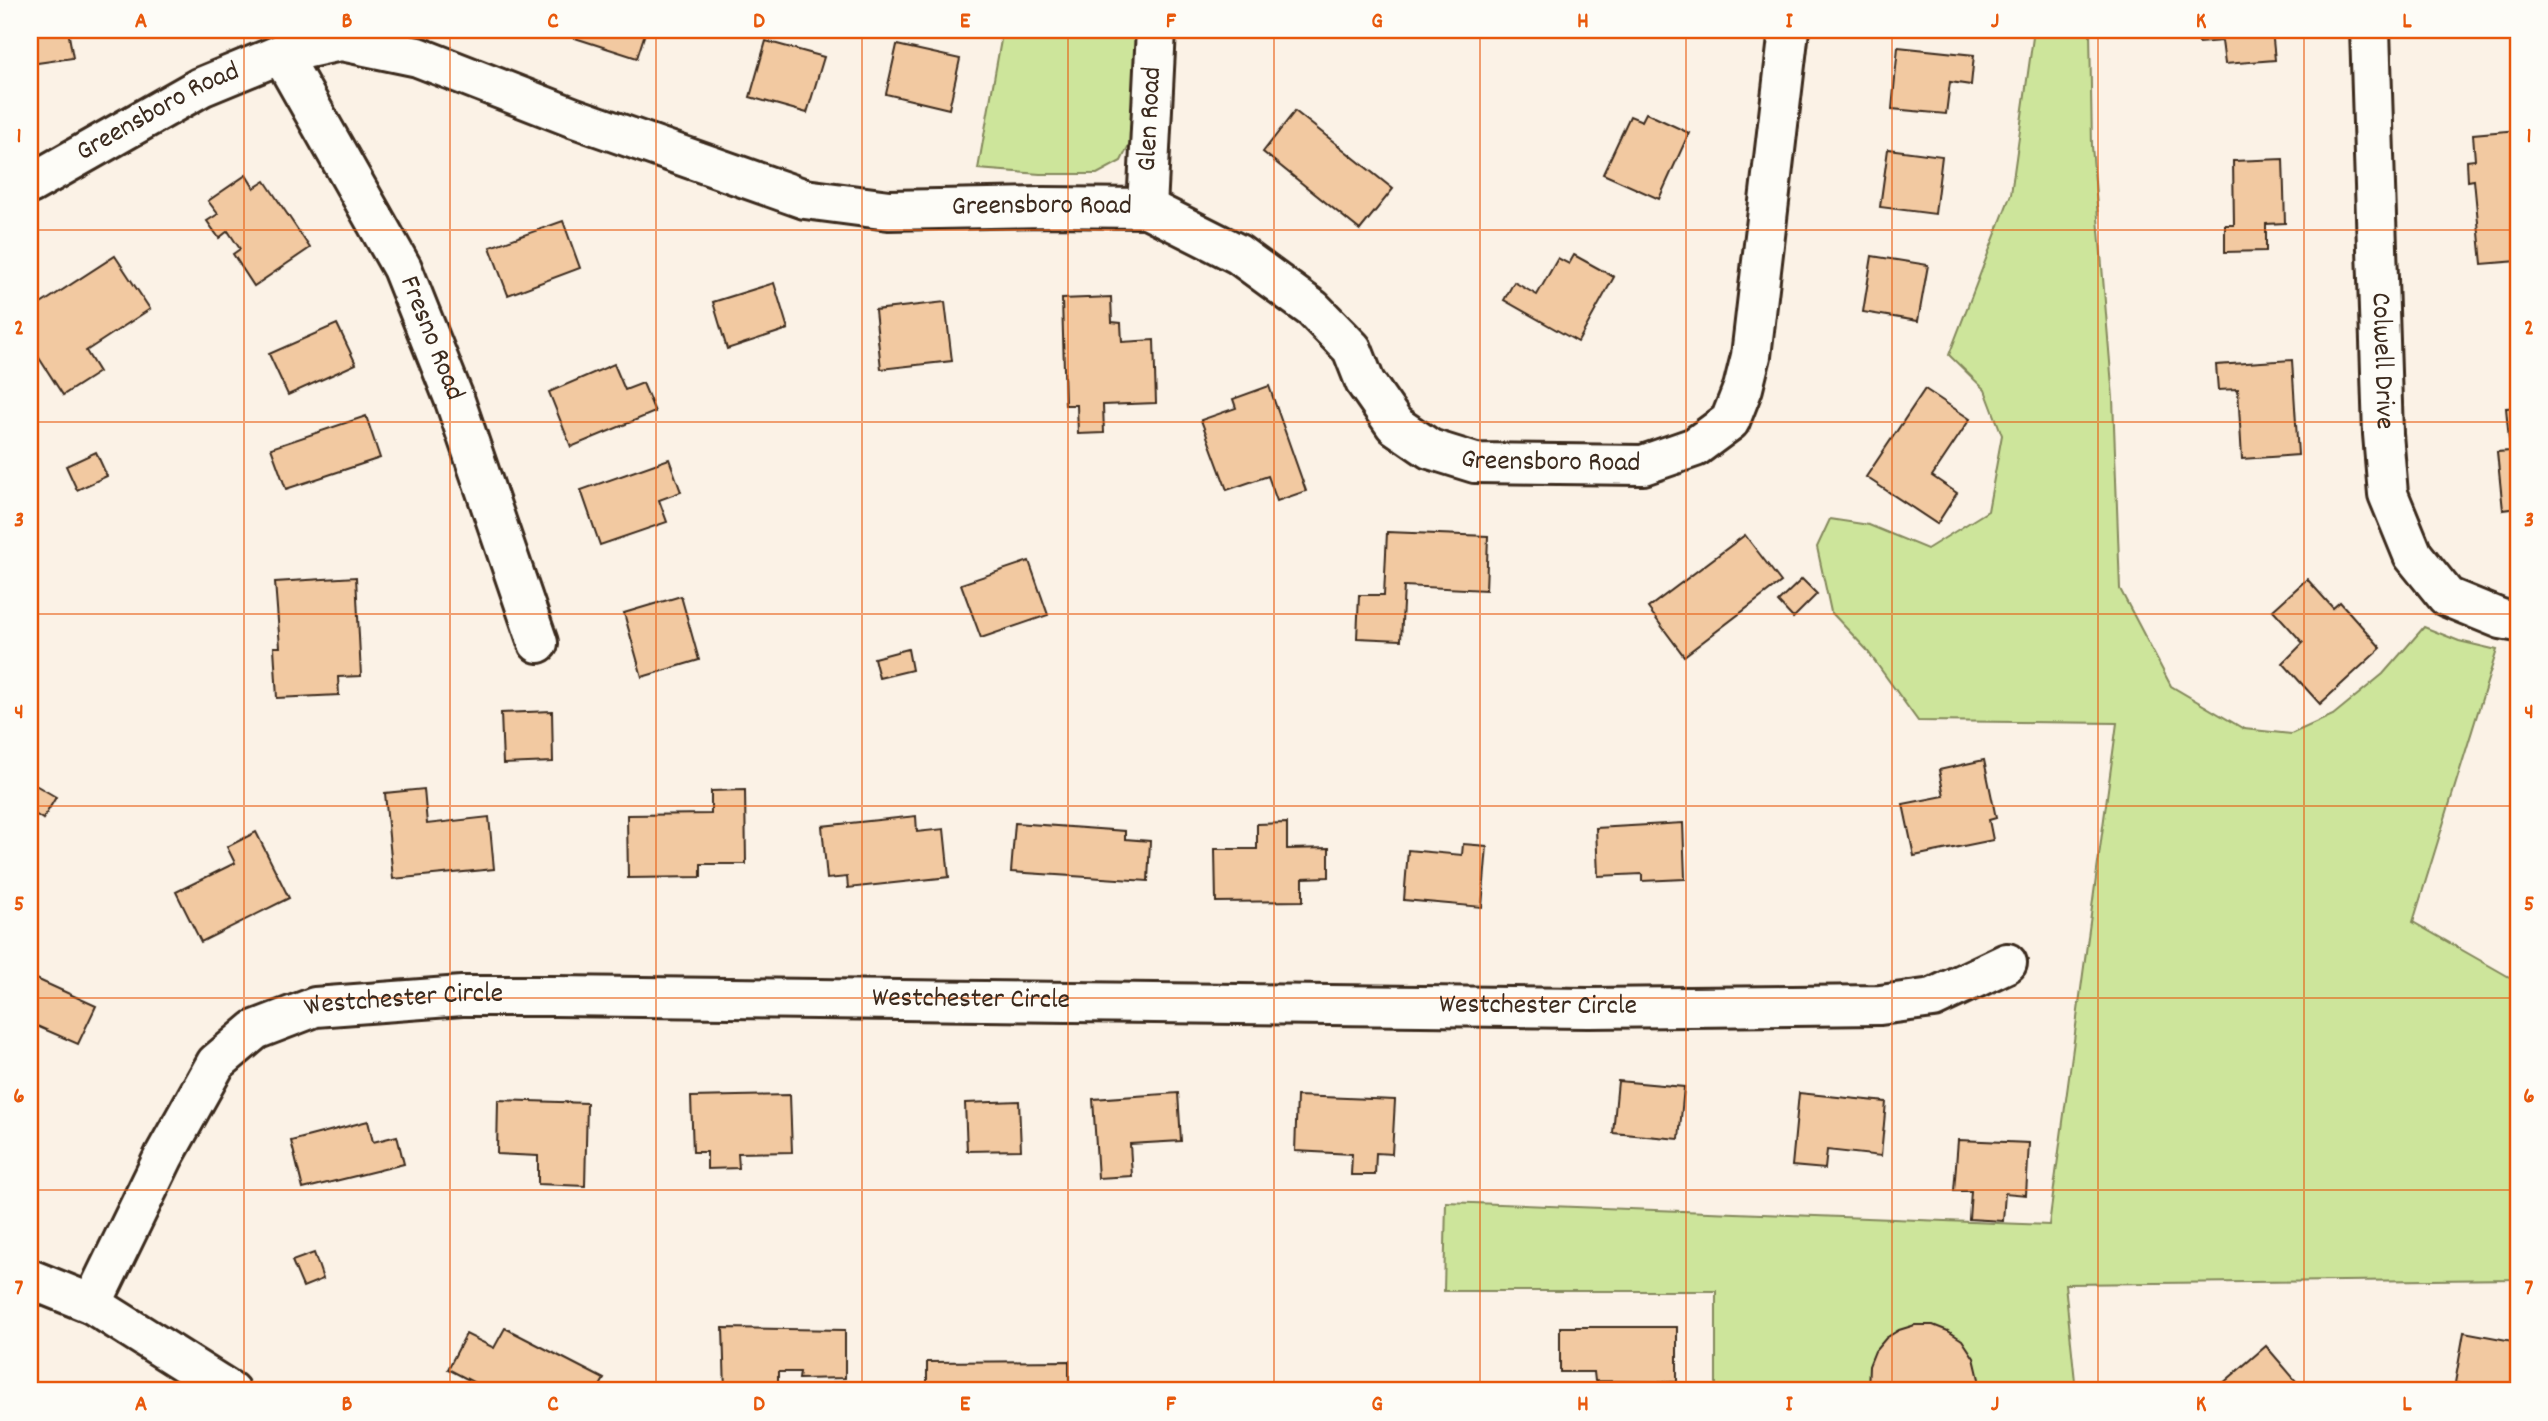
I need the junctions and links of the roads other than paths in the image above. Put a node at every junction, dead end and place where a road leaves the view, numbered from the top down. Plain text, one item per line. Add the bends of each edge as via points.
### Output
1 (1156, 30) edge
2 (1788, 30) edge
3 (2370, 30) edge
4 (281, 54) junction
5 (30, 184) edge
6 (1147, 208) junction
7 (2518, 622) edge
8 (538, 643) dead end
9 (2007, 963) dead end
10 (30, 1279) edge
11 (92, 1304) junction
12 (230, 1391) edge

1 - 6 street, Glen Road
2 - 6 street, Greensboro Road via 1751,356 1743,388 1730,421 1695,447 1643,465 1475,463 1430,449 1395,425 1365,382 1352,349 1313,309 1238,254
3 - 7 street, Colwell Drive via 2388,494 2413,555 2446,597 2501,620
4 - 5 street, Greensboro Road via 201,87
4 - 6 street, Greensboro Road via 341,41 418,57 805,199 888,210
4 - 8 street, Fresno Road via 402,268 455,401
9 - 11 street, Westchester Circle via 1933,998 1880,1005 1589,1009 462,996 315,1007 255,1030 216,1063 164,1156
10 - 11 street
11 - 12 street

